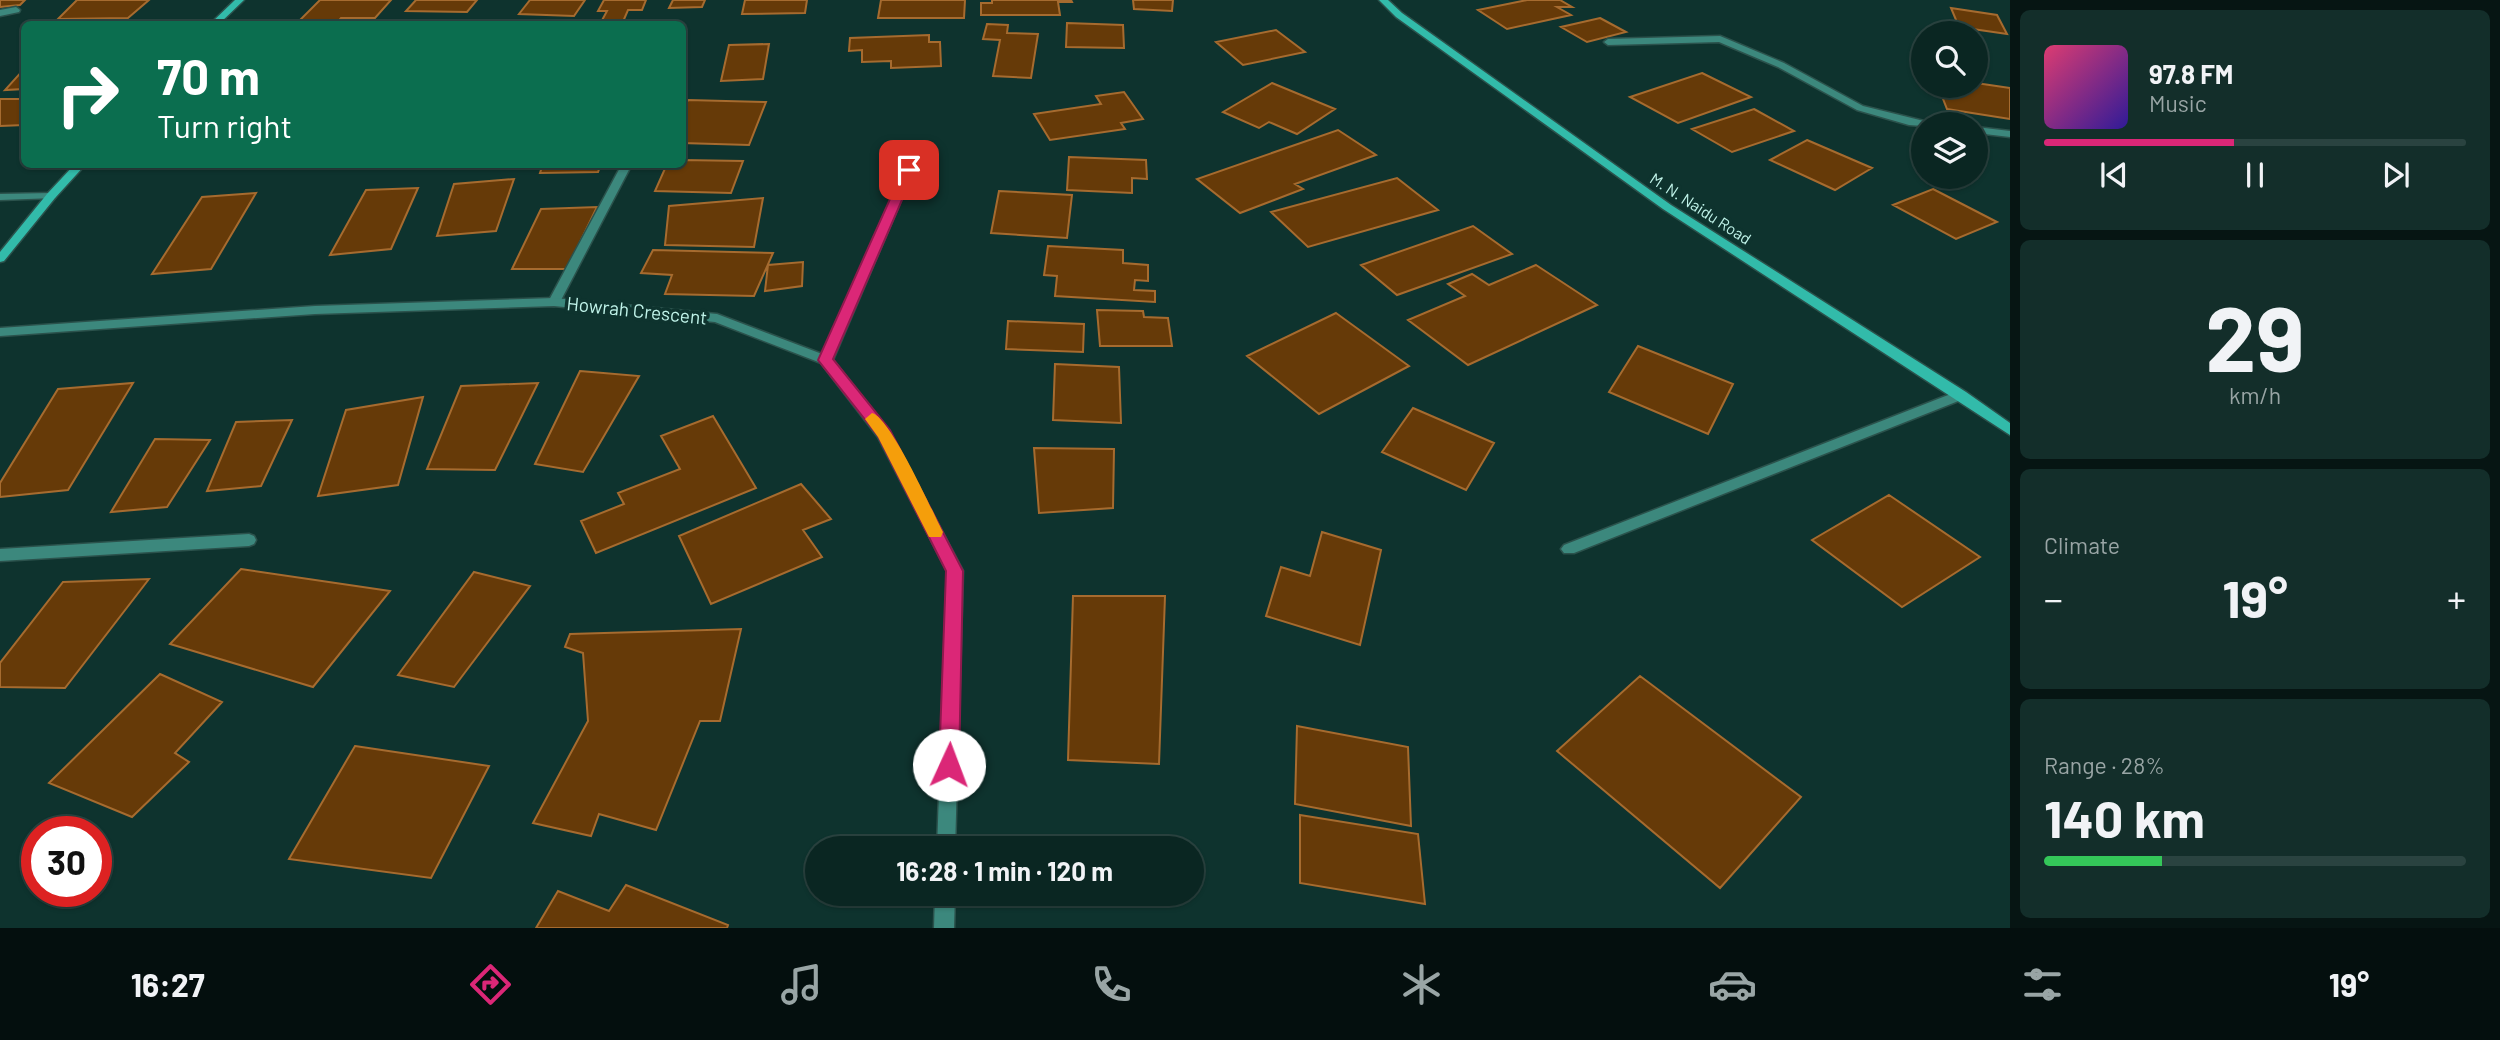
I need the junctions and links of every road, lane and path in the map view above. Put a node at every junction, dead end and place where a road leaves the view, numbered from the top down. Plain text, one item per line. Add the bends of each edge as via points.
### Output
1 (240, 0) edge
2 (1383, 0) edge
3 (16, 10) dead end
4 (0, 13) edge
5 (217, 21) edge
6 (1608, 43) dead end
7 (1911, 121) edge
8 (1988, 131) edge
9 (2010, 134) edge
10 (77, 168) edge
11 (624, 168) edge
12 (909, 170) dead end
13 (51, 196) junction
14 (0, 197) edge
15 (0, 259) edge
16 (554, 302) junction
17 (0, 332) edge
18 (826, 360) junction
19 (1961, 395) junction
20 (2010, 430) edge
21 (249, 540) dead end
22 (1569, 549) dead end
23 (0, 555) edge
24 (946, 836) edge
25 (945, 906) edge
26 (944, 928) edge

1 - 5 main road
2 - 19 main road, M. N. Naidu Road via 1667,207
3 - 4 street
6 - 7 street via 1720,39 1781,65 1860,108
8 - 9 street
10 - 13 main road
11 - 16 street
12 - 18 street
13 - 14 street
13 - 15 main road
16 - 17 street, Howrah Crescent via 315,310
16 - 18 street, Howrah Crescent via 717,318
18 - 24 street via 884,434 955,571
19 - 20 main road, M. N. Naidu Road
19 - 22 street
21 - 23 street
25 - 26 street

